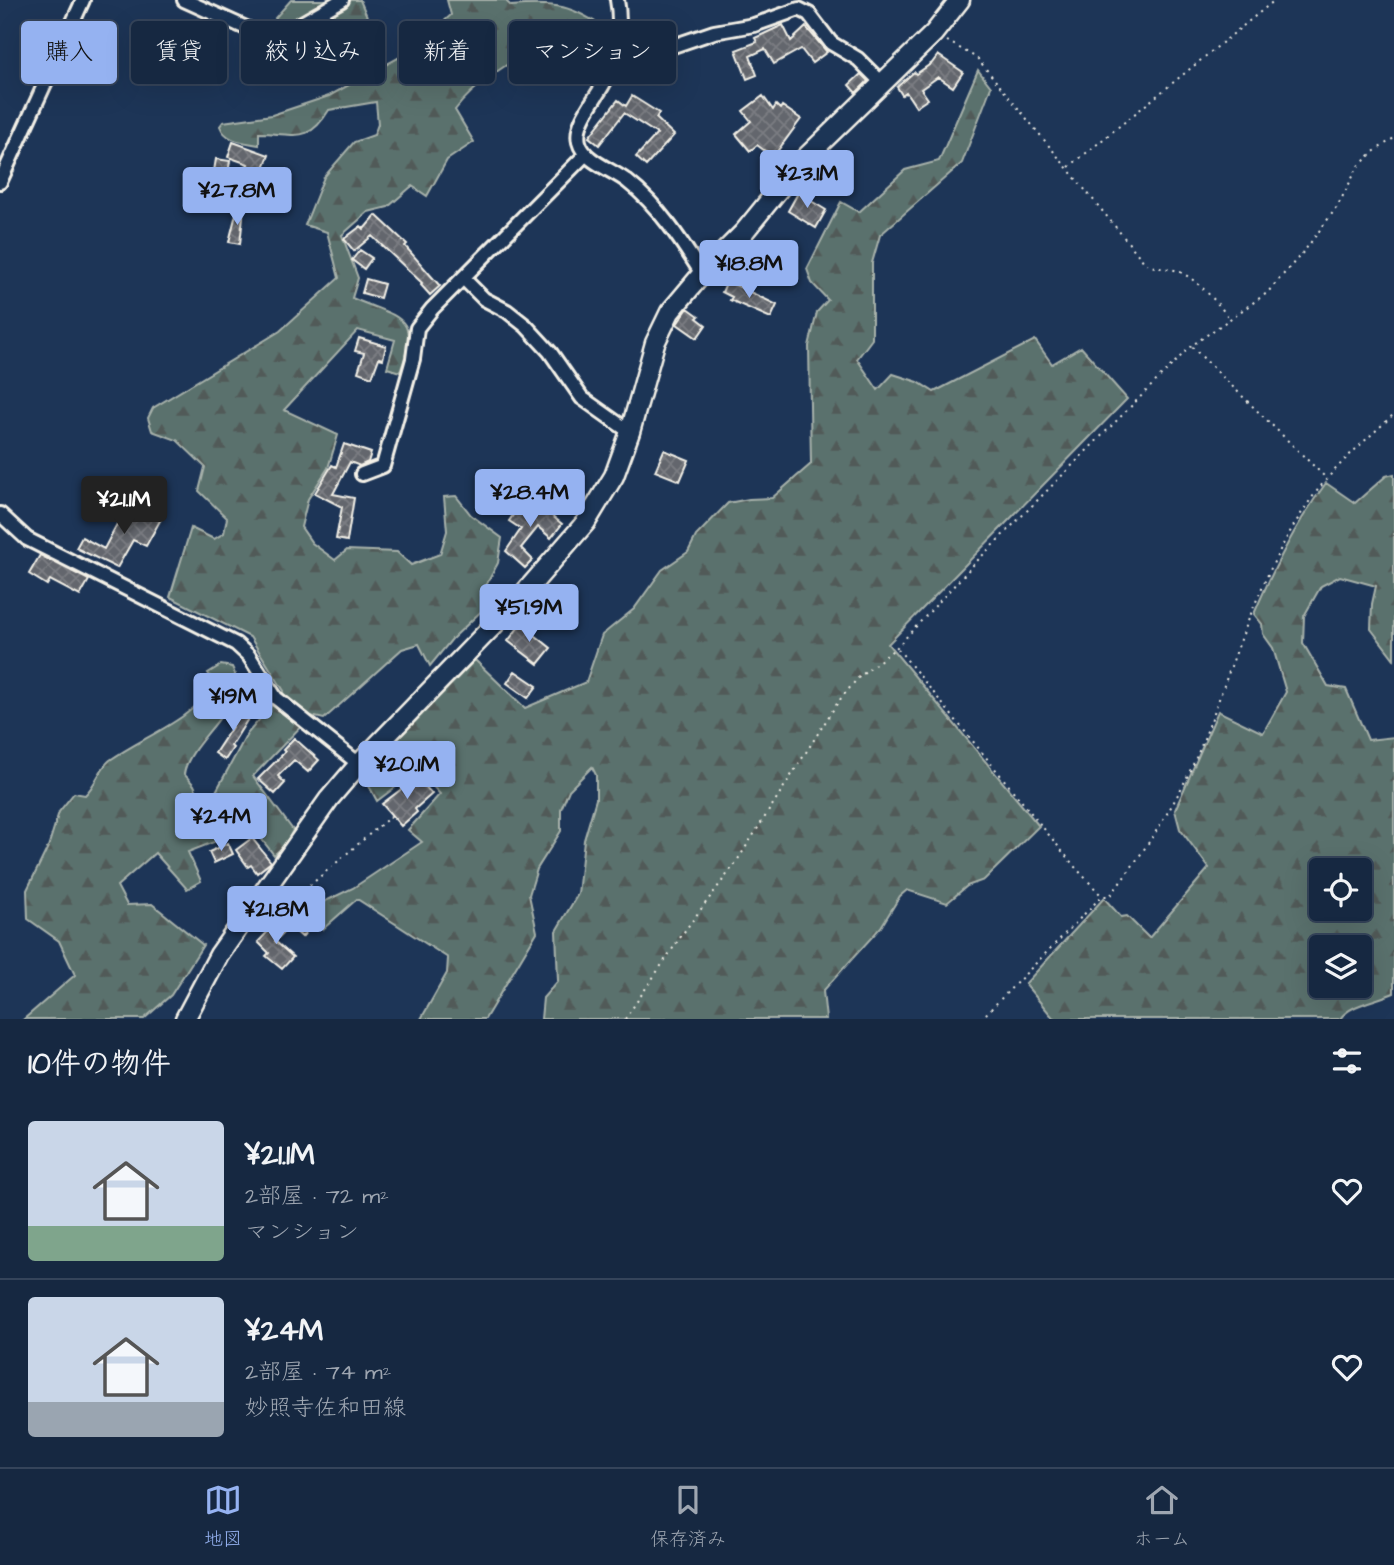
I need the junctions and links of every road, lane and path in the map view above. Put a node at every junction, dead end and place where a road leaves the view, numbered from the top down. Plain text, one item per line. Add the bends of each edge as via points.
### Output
1 (83, 0) edge
2 (184, 0) edge
3 (342, 0) edge
4 (617, 0) edge
5 (960, 0) edge
6 (1275, 0) edge
7 (619, 21) edge
8 (933, 33) junction
9 (676, 45) edge
10 (882, 83) junction
11 (604, 84) edge
12 (1394, 138) edge
13 (585, 155) junction
14 (1068, 167) junction
15 (0, 182) edge
16 (702, 274) junction
17 (464, 279) junction
18 (1229, 319) junction
19 (1191, 346) junction
20 (1394, 414) edge
21 (630, 432) junction
22 (362, 474) dead end
23 (1326, 478) junction
24 (0, 514) edge
25 (897, 647) junction
26 (359, 764) junction
27 (392, 815) dead end
28 (1102, 896) junction
29 (293, 898) dead end
30 (185, 1019) edge
31 (625, 1019) edge
32 (981, 1019) edge

1 - 15 street
2 - 3 street via 266,37 281,35
4 - 7 street
5 - 8 main road
6 - 14 path
8 - 10 main road
8 - 14 path via 977,58
9 - 10 street via 799,9 809,14 831,43 858,59
10 - 16 main road via 800,163 744,232
11 - 13 street via 580,127 579,142
12 - 18 path via 1358,167 1305,250 1267,293
13 - 16 street via 646,197
13 - 17 street
14 - 18 path via 1145,263 1180,272
16 - 21 main road via 670,312 655,343
17 - 21 street via 484,299 526,326 582,398
17 - 22 street via 417,328 414,359 383,466
18 - 19 path
19 - 23 path
19 - 25 path
20 - 23 path
21 - 26 main road via 614,476 586,522 520,598
23 - 28 path via 1261,590 1205,736 1166,817 1110,896
24 - 26 street via 27,539 236,644 276,698
25 - 28 path
25 - 31 path via 838,702 735,864
26 - 30 main road via 329,799 219,955
27 - 29 path
28 - 32 path

